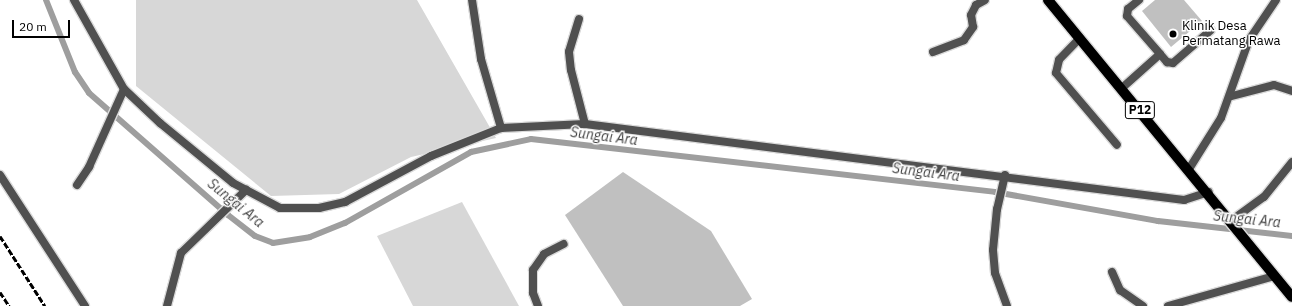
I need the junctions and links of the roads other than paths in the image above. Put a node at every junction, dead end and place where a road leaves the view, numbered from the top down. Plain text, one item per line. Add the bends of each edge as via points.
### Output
1 (74, 0) edge
2 (472, 0) edge
3 (985, 0) edge
4 (1048, 0) edge
5 (1139, 0) edge
6 (1276, 0) edge
7 (579, 19) dead end
8 (1210, 30) dead end
9 (1080, 38) junction
10 (933, 52) dead end
11 (1160, 54) junction
12 (1122, 88) junction
13 (124, 89) junction
14 (1292, 91) edge
15 (1232, 96) junction
16 (585, 124) junction
17 (501, 128) junction
18 (1117, 145) dead end
19 (1292, 162) edge
20 (1189, 169) junction
21 (0, 175) edge
22 (1005, 178) junction
23 (77, 185) dead end
24 (1209, 192) junction
25 (244, 193) junction
26 (1232, 220) junction
27 (564, 244) dead end
28 (1112, 272) dead end
29 (1275, 276) junction
30 (1292, 297) edge
31 (85, 306) edge
32 (167, 306) edge
33 (538, 306) edge
34 (1007, 306) edge
35 (1142, 306) edge
36 (1168, 306) edge

1 - 13 street
2 - 17 street via 481,59
3 - 10 street via 976,5 971,15 973,27 964,40
4 - 9 main road, P12
5 - 11 street via 1128,10 1128,16
6 - 15 street via 1249,40
7 - 16 street via 569,52
8 - 11 street via 1173,63 1166,62
9 - 12 main road, P12
9 - 18 street via 1059,60 1056,73
11 - 12 street
12 - 20 main road, P12
13 - 23 street via 89,167
13 - 25 street via 160,123
14 - 15 street via 1274,85
15 - 20 street via 1201,153
16 - 17 street
16 - 22 street
17 - 25 street via 431,156 345,202 319,208 280,208
19 - 26 street via 1264,197
20 - 24 main road, P12
21 - 31 street
22 - 24 street via 1184,200
22 - 34 street via 997,209 992,250 995,273
24 - 26 main road, P12
25 - 32 street via 181,253
26 - 29 main road, P12
27 - 33 street via 544,254 533,270 533,293
28 - 35 street via 1120,290
29 - 30 main road, P12
29 - 36 street

